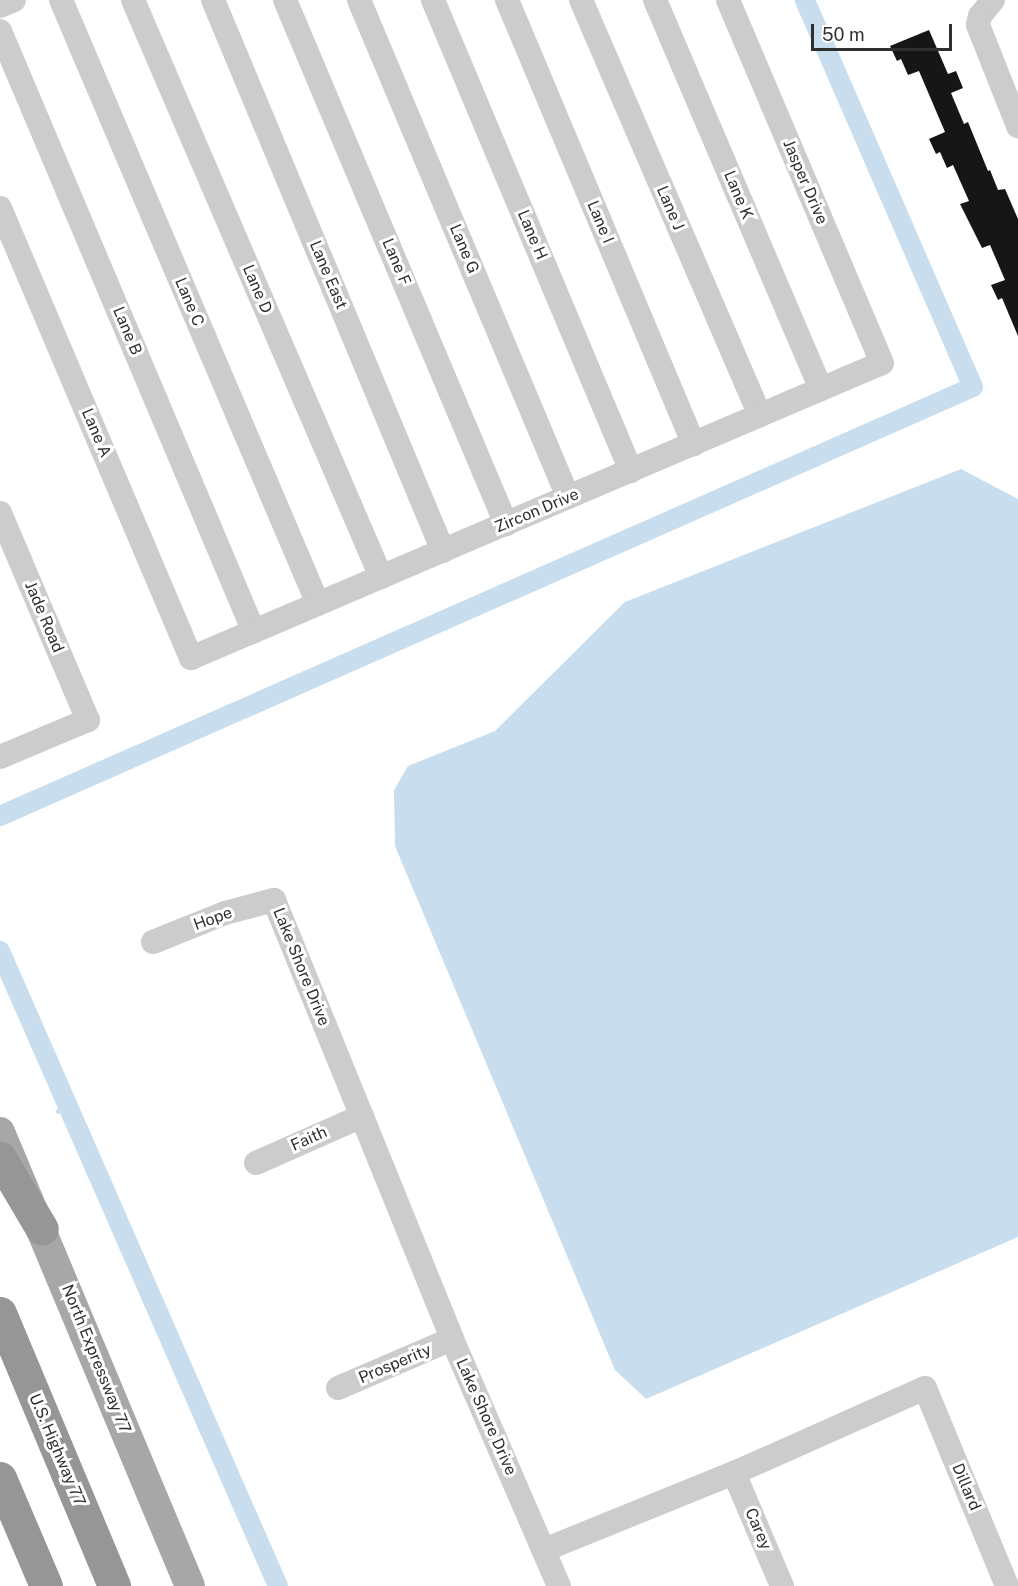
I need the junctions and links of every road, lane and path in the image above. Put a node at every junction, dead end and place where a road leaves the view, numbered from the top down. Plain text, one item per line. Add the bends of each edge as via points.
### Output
1 (14, 0) edge
2 (61, 0) edge
3 (133, 0) edge
4 (213, 0) edge
5 (285, 0) edge
6 (359, 0) edge
7 (433, 0) edge
8 (507, 0) edge
9 (581, 0) edge
10 (656, 0) edge
11 (728, 0) edge
12 (0, 6) edge
13 (987, 8) edge
14 (0, 31) edge
15 (1018, 126) edge
16 (0, 208) edge
17 (882, 363) joint
18 (821, 390) junction
19 (760, 415) junction
20 (694, 444) junction
21 (631, 471) junction
22 (568, 497) junction
23 (0, 513) edge
24 (506, 524) junction
25 (443, 551) junction
26 (381, 577) junction
27 (318, 604) junction
28 (254, 632) junction
29 (191, 658) joint
30 (0, 757) edge
31 (274, 900) joint
32 (153, 942) dead end
33 (362, 1116) junction
34 (0, 1132) edge
35 (0, 1158) edge
36 (256, 1163) dead end
37 (42, 1229) junction
38 (0, 1313) edge
39 (452, 1340) junction
40 (338, 1388) dead end
41 (734, 1473) junction
42 (0, 1478) edge
43 (544, 1550) junction
44 (46, 1586) edge
45 (114, 1586) edge
46 (190, 1586) edge
47 (560, 1586) edge
48 (782, 1586) edge
49 (1007, 1586) edge

1 - 12 street
2 - 27 street, Lane C
3 - 26 street, Lane D
4 - 25 street, Lane East
5 - 24 street, Lane F
6 - 22 street, Lane G
7 - 21 street, Lane H
8 - 20 street, Lane I
9 - 19 street, Lane J
10 - 18 street, Lane K
11 - 17 street, Jasper Drive
13 - 15 street via 980,35
14 - 28 street, Lane B
16 - 29 street, Lane A
17 - 18 street, Zircon Drive
18 - 19 street, Zircon Drive
19 - 20 street, Zircon Drive
20 - 21 street, Zircon Drive
21 - 22 street, Zircon Drive
22 - 24 street, Zircon Drive
23 - 30 street, Jade Road via 88,720
24 - 25 street, Zircon Drive
25 - 26 street, Zircon Drive
26 - 27 street, Zircon Drive
27 - 28 street, Zircon Drive
28 - 29 street, Zircon Drive
31 - 32 street, Hope
31 - 33 street, Lake Shore Drive
33 - 36 street, Faith
33 - 39 street, Lake Shore Drive
34 - 37 main road, North Expressway 77
35 - 37 highway
37 - 46 main road, North Expressway 77
38 - 45 highway, U.S. Highway 77
39 - 40 street, Prosperity
39 - 43 street, Lake Shore Drive
41 - 43 street
41 - 48 street, Carey
41 - 49 street, Dillard via 925,1388
42 - 44 highway
43 - 47 street, Lake Shore Drive

